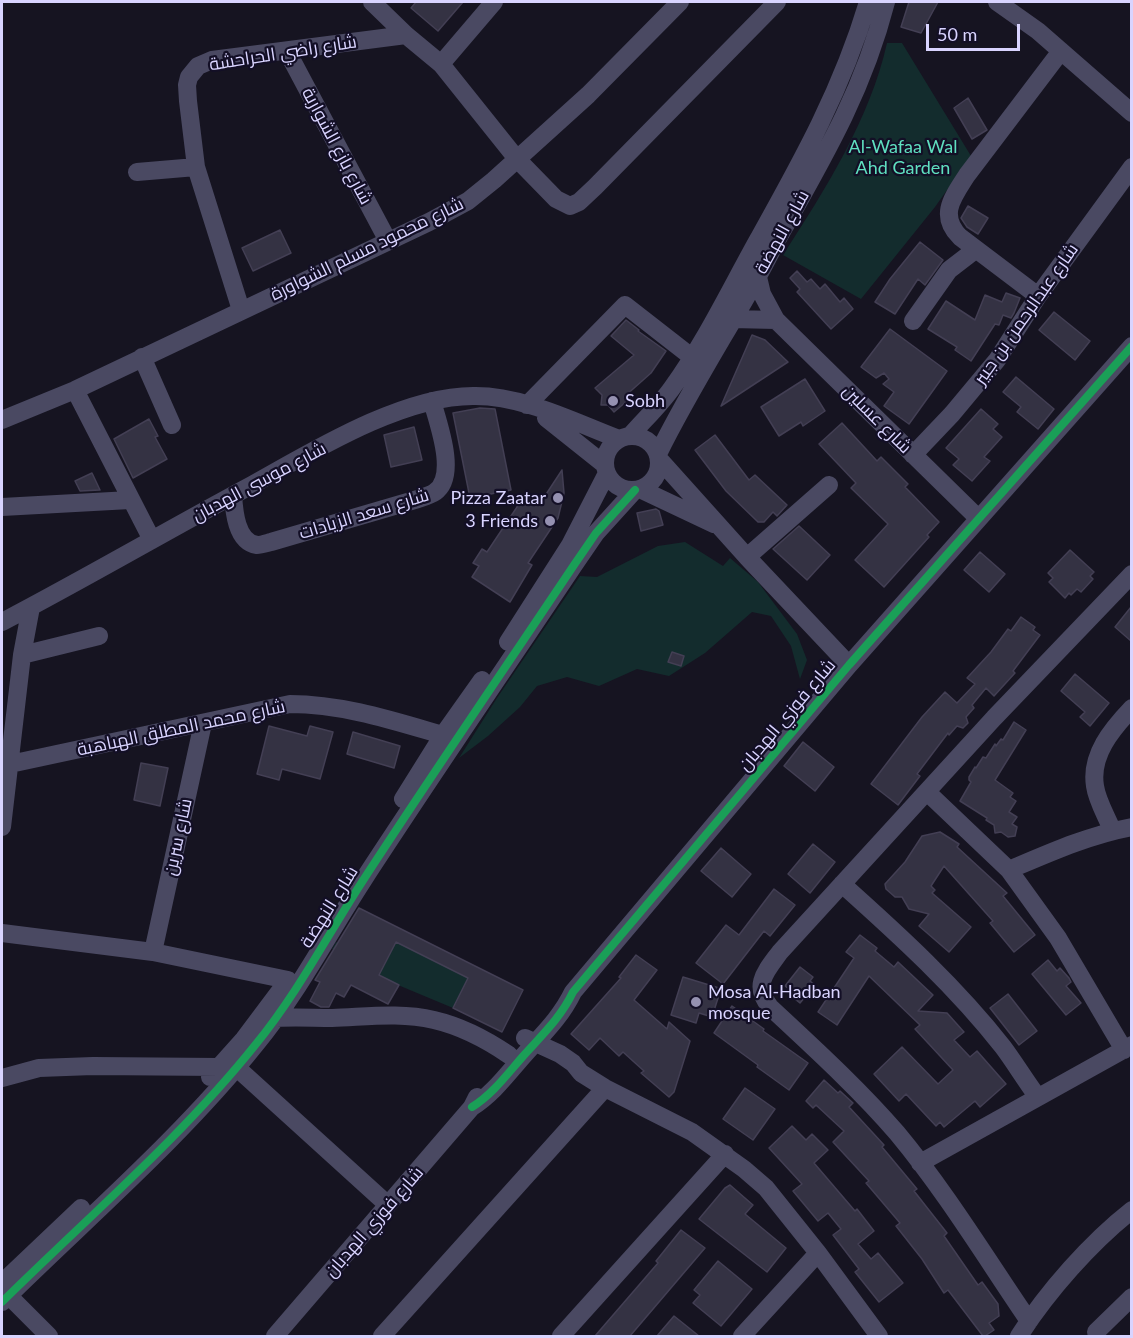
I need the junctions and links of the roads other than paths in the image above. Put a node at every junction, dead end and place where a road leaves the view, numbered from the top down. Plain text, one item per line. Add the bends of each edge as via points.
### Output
1 (372, 2) edge
2 (389, 2) edge
3 (494, 2) edge
4 (680, 2) edge
5 (777, 2) edge
6 (868, 2) edge
7 (886, 2) edge
8 (997, 2) edge
9 (406, 35) junction
10 (423, 48) junction
11 (286, 51) junction
12 (1061, 51) junction
13 (441, 64) junction
14 (1131, 112) edge
15 (517, 159) junction
16 (195, 167) junction
17 (1131, 167) edge
18 (137, 171) dead end
19 (388, 241) junction
20 (975, 250) junction
21 (758, 277) junction
22 (1038, 296) junction
23 (241, 310) junction
24 (732, 319) junction
25 (776, 320) junction
26 (913, 321) dead end
27 (1131, 346) edge
28 (142, 357) junction
29 (693, 358) junction
30 (75, 390) junction
31 (432, 401) junction
32 (529, 406) junction
33 (2, 420) edge
34 (172, 425) dead end
35 (624, 437) junction
36 (913, 455) junction
37 (659, 456) junction
38 (607, 469) junction
39 (829, 485) dead end
40 (637, 489) junction
41 (233, 495) junction
42 (130, 500) junction
43 (2, 507) edge
44 (978, 518) junction
45 (722, 528) junction
46 (152, 540) junction
47 (747, 557) junction
48 (1131, 574) edge
49 (31, 607) junction
50 (2, 622) edge
51 (99, 636) dead end
52 (22, 655) junction
53 (849, 665) junction
54 (1131, 708) edge
55 (203, 723) junction
56 (450, 737) junction
57 (10, 764) junction
58 (927, 792) junction
59 (2, 827) edge
60 (1131, 827) edge
61 (1112, 830) junction
62 (1010, 870) junction
63 (842, 884) junction
64 (2, 933) edge
65 (153, 952) junction
66 (288, 980) junction
67 (573, 992) junction
68 (277, 1018) junction
69 (552, 1026) junction
70 (523, 1047) junction
71 (1128, 1047) edge
72 (560, 1054) junction
73 (228, 1067) junction
74 (580, 1073) junction
75 (2, 1078) edge
76 (605, 1088) junction
77 (1036, 1096) junction
78 (725, 1154) junction
79 (920, 1163) junction
80 (388, 1204) junction
81 (1131, 1210) edge
82 (818, 1253) junction
83 (4, 1293) edge
84 (1131, 1297) edge
85 (1029, 1321) junction
86 (1095, 1332) dead end
87 (43, 1334) edge
88 (275, 1336) edge
89 (382, 1336) edge
90 (561, 1336) edge
91 (742, 1336) edge
92 (879, 1336) edge
93 (1018, 1336) edge

1 - 9 street
2 - 10 street
3 - 13 street
4 - 15 street, شارع محمود مسلم الشواورة via 588,95
5 - 15 street via 579,202 570,206 560,202
6 - 29 street, شارع النهضة via 827,112
7 - 21 street, شارع النهضة via 862,78 842,123
8 - 12 street
9 - 10 street
9 - 11 street, شارع راضي الحراحشة
10 - 13 street
11 - 16 street, شارع راضي الحراحشة via 212,60 193,71 187,85
11 - 19 street, شارع بازع الشواربة
12 - 14 street
12 - 20 street via 953,195 948,216 951,228
13 - 15 street
15 - 19 street, شارع محمود مسلم الشواورة via 468,201
16 - 18 street
16 - 23 street, شارع راضي الحراحشة
17 - 22 street, شارع عبدالرحمن بن جبير
19 - 23 street, شارع محمود مسلم الشواورة
20 - 22 street
20 - 26 street via 949,270
21 - 24 street, شارع النهضة
21 - 25 street, شارع عسلين
22 - 36 street, شارع عبدالرحمن بن جبير via 997,360
23 - 28 street, شارع محمود مسلم الشواورة
24 - 25 street
24 - 37 street, شارع النهضة via 679,411
25 - 36 street, شارع عسلين
27 - 44 street, شارع فوزي الهدبان
28 - 30 street, شارع محمود مسلم الشواورة
28 - 34 street
29 - 32 street via 625,305
29 - 35 street, شارع النهضة via 670,390
30 - 33 street, شارع محمود مسلم الشواورة
30 - 42 street
31 - 32 street, شارع موسى الهدبان via 473,396 509,399
31 - 41 street, شارع موسى الهدبان via 367,424
31 - 41 street, شارع سعد الزيادات via 446,461 446,478 435,492 257,544 249,542 240,531
32 - 35 street, شارع موسى الهدبان
32 - 38 street, شارع موسى الهدبان
35 - 37 street via 644,438
35 - 38 street via 609,450
36 - 44 street, شارع عسلين
37 - 40 street via 653,480
37 - 45 street
38 - 40 street via 618,486
38 - 56 street, شارع النهضة via 570,545
39 - 47 street
40 - 45 street
40 - 56 street, شارع النهضة via 596,533
41 - 46 street, شارع موسى الهدبان
42 - 43 street
42 - 46 street
44 - 53 street, شارع فوزي الهدبان
45 - 47 street
46 - 49 street, شارع موسى الهدبان
47 - 53 street
48 - 58 street
49 - 50 street, شارع موسى الهدبان
49 - 52 street
51 - 52 street
52 - 57 street
53 - 67 street, شارع فوزي الهدبان
54 - 61 street via 1114,727 1095,768 1095,787
55 - 56 street, شارع محمد المطلق الهباهبة via 265,708 308,704 346,708
55 - 57 street, شارع محمد المطلق الهباهبة
55 - 65 street, شارع سرين
56 - 66 street, شارع النهضة
56 - 68 street, شارع النهضة
57 - 59 street
58 - 62 street
58 - 63 street
60 - 61 street
61 - 62 street
62 - 71 street
63 - 77 street via 920,954 968,1006 1003,1047
63 - 79 street via 766,970 761,990 771,1007 896,1132
64 - 65 street
65 - 66 street
66 - 73 street, شارع النهضة
67 - 69 street, شارع فوزي الهدبان
67 - 70 street, شارع فوزي الهدبان via 558,1001
68 - 70 street via 421,1017 455,1026 494,1044
68 - 73 street, شارع النهضة
69 - 70 street, شارع فوزي الهدبان
69 - 72 street via 553,1046
70 - 72 street
70 - 74 street via 568,1071
70 - 80 street, شارع فوزي الهدبان via 486,1098 472,1107
71 - 77 street
72 - 74 street
73 - 75 street via 39,1068
73 - 80 street
73 - 83 street, شارع النهضة via 122,1169
74 - 76 street
76 - 78 street via 692,1132
76 - 89 street
77 - 79 street
78 - 82 street via 766,1188
78 - 90 street
79 - 85 street
80 - 88 street, شارع فوزي الهدبان
81 - 85 street via 1093,1245
82 - 91 street
82 - 92 street
83 - 87 street
84 - 86 street
85 - 93 street

